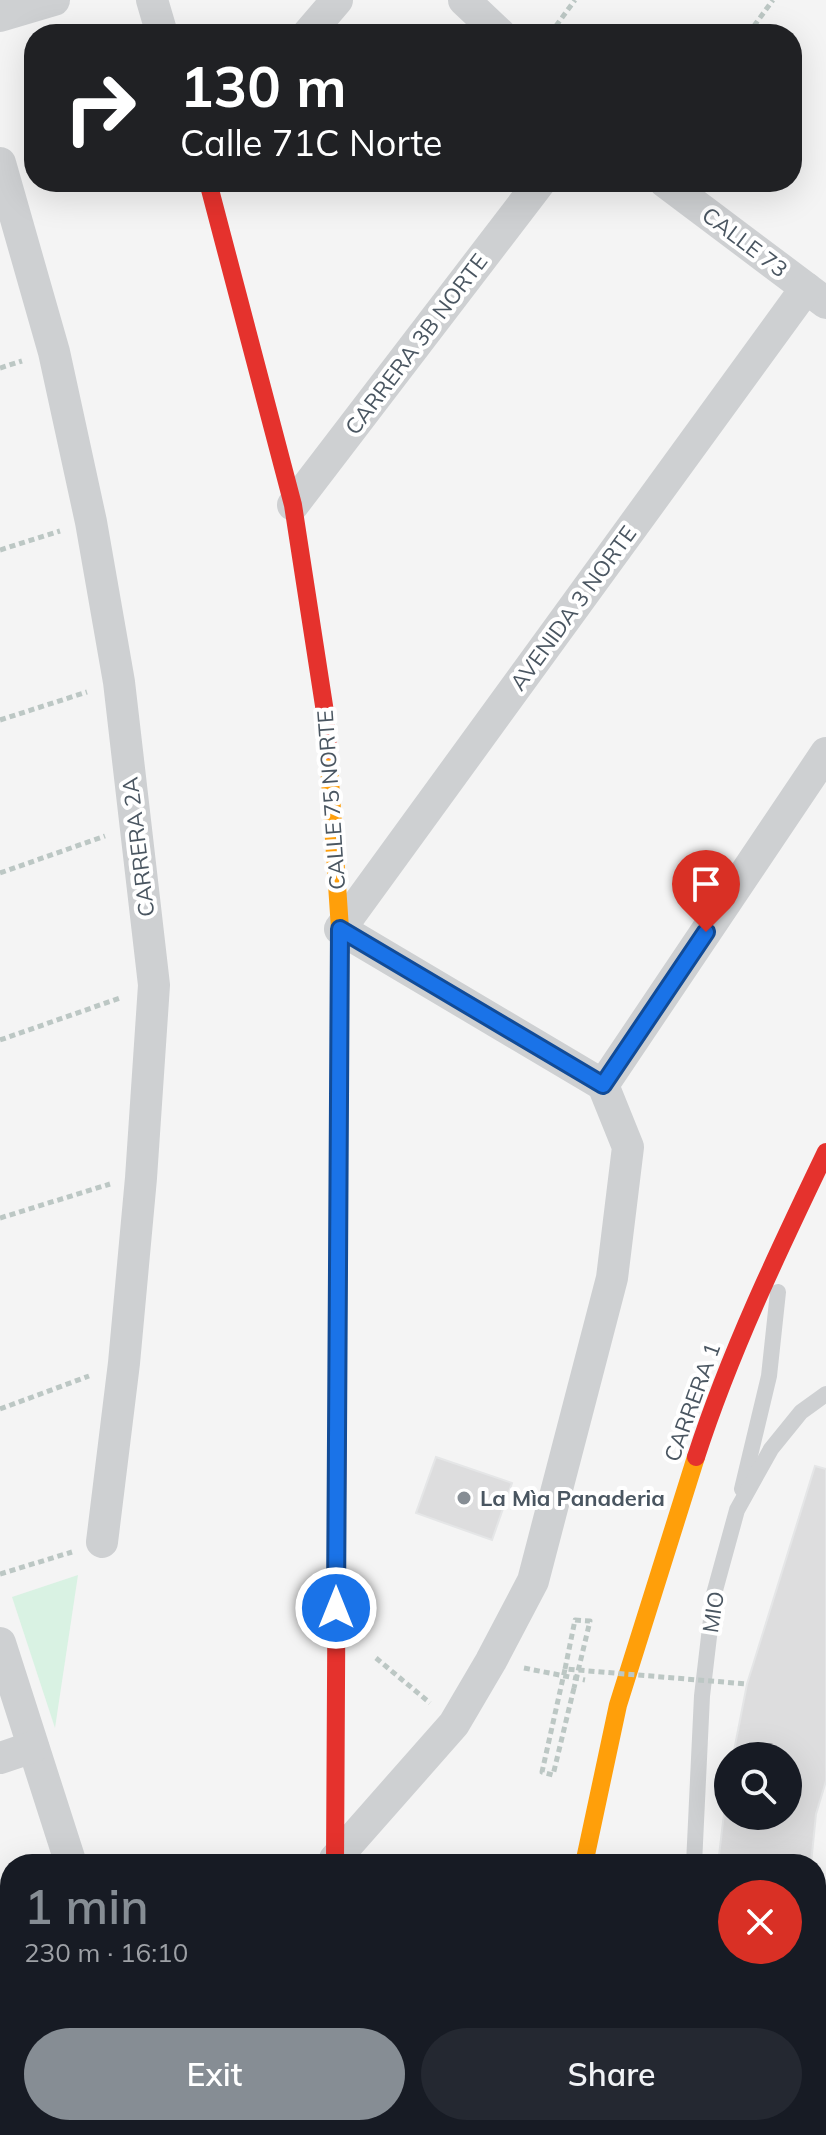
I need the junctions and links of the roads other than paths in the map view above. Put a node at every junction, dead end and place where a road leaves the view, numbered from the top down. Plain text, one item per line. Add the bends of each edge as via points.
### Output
1 (54, 0) edge
2 (152, 0) edge
3 (337, 0) edge
4 (464, 0) edge
5 (0, 16) edge
6 (159, 24) edge
7 (317, 24) edge
8 (489, 24) edge
9 (0, 163) edge
10 (211, 192) edge
11 (532, 192) edge
12 (678, 192) edge
13 (816, 295) edge
14 (293, 505) junction
15 (826, 753) edge
16 (340, 929) junction
17 (603, 1085) junction
18 (826, 1152) edge
19 (783, 1241) junction
20 (826, 1394) edge
21 (737, 1510) junction
22 (102, 1542) road end
23 (0, 1643) edge
24 (33, 1747) junction
25 (0, 1758) edge
26 (68, 1854) edge
27 (335, 1854) edge
28 (341, 1854) edge
29 (586, 1854) edge
30 (694, 1854) edge

1 - 5 street
2 - 6 street
3 - 7 street
4 - 8 street
9 - 22 street, CARRERA 2A via 54,352 91,522 119,682 154,985 124,1363
10 - 14 main road, CALLE 75 NORTE
11 - 14 street, CARRERA 3B NORTE
12 - 13 street, CALLE 73
13 - 16 street, AVENIDA 3 NORTE
14 - 16 main road, CALLE 75 NORTE via 325,712
15 - 17 street
16 - 17 street
16 - 27 main road, CALLE 75 NORTE
17 - 28 street via 628,1147 612,1278 533,1581 454,1724
18 - 19 main road, CARRERA 1
19 - 21 lane via 769,1376
19 - 29 main road, CARRERA 1 via 718,1389 653,1588 618,1705
20 - 21 lane, MIO via 801,1412 771,1449
21 - 30 lane, MIO via 714,1594 702,1696
23 - 24 street
24 - 25 street
24 - 26 street

